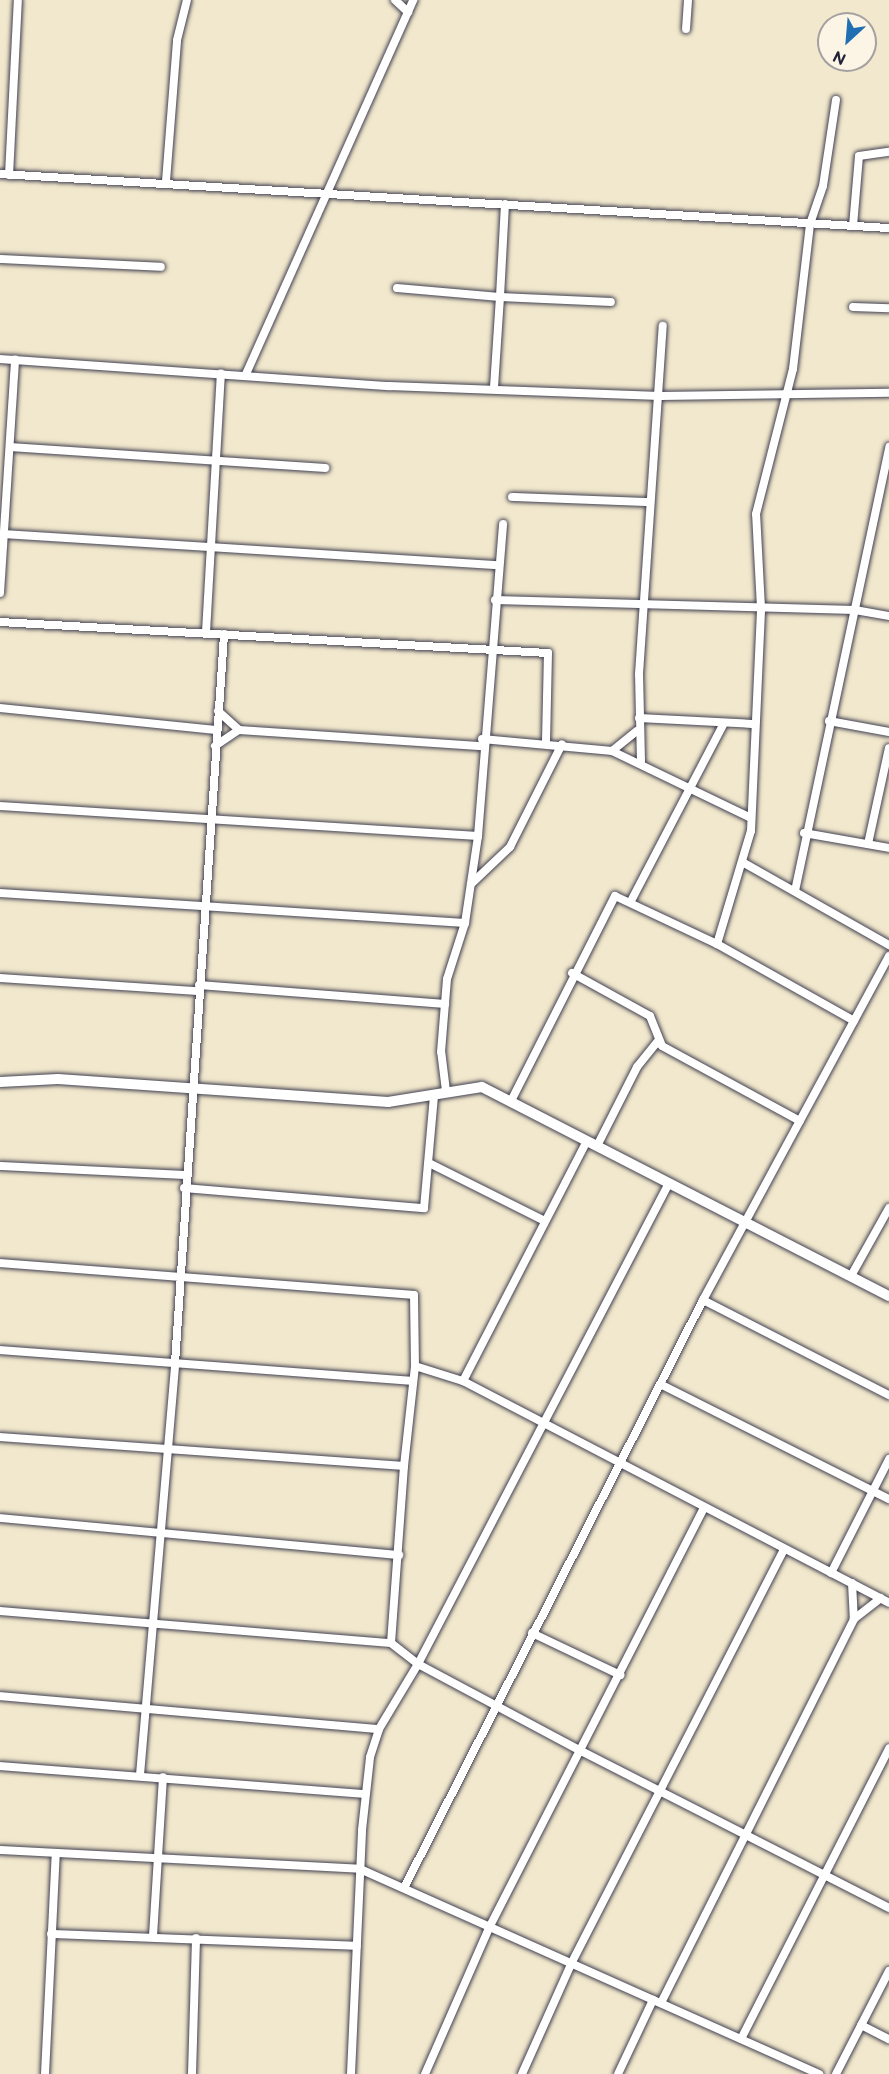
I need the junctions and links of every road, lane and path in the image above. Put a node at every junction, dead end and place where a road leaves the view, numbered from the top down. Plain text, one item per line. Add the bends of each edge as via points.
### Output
1 (18, 0) edge
2 (188, 0) edge
3 (395, 0) edge
4 (413, 0) edge
5 (688, 0) edge
6 (408, 12) junction
7 (686, 29) dead end
8 (836, 100) dead end
9 (889, 153) edge
10 (4, 174) edge
11 (166, 181) junction
12 (328, 192) junction
13 (505, 204) junction
14 (810, 224) junction
15 (853, 226) junction
16 (889, 228) edge
17 (0, 259) edge
18 (161, 267) dead end
19 (397, 288) dead end
20 (500, 297) junction
21 (611, 302) dead end
22 (853, 307) dead end
23 (889, 308) edge
24 (663, 326) dead end
25 (0, 359) edge
26 (15, 359) junction
27 (221, 373) junction
28 (246, 375) junction
29 (494, 388) junction
30 (786, 392) junction
31 (889, 393) edge
32 (660, 396) junction
33 (10, 447) junction
34 (889, 447) edge
35 (216, 459) junction
36 (325, 468) dead end
37 (512, 497) dead end
38 (878, 501) junction
39 (648, 502) junction
40 (889, 504) edge
41 (502, 524) dead end
42 (3, 534) junction
43 (211, 547) junction
44 (498, 565) junction
45 (0, 593) edge
46 (495, 600) junction
47 (643, 604) junction
48 (761, 608) junction
49 (855, 610) junction
50 (889, 616) edge
51 (0, 622) edge
52 (206, 632) junction
53 (224, 634) junction
54 (492, 649) junction
55 (0, 702) edge
56 (0, 710) edge
57 (218, 711) junction
58 (639, 718) junction
59 (829, 721) junction
60 (724, 723) junction
61 (752, 724) junction
62 (216, 730) junction
63 (239, 730) junction
64 (637, 731) junction
65 (889, 732) edge
66 (482, 742) junction
67 (546, 742) junction
68 (562, 744) junction
69 (215, 746) junction
70 (889, 748) edge
71 (612, 751) junction
72 (641, 761) junction
73 (689, 787) junction
74 (0, 806) edge
75 (213, 816) junction
76 (751, 818) junction
77 (804, 833) junction
78 (478, 836) junction
79 (868, 844) junction
80 (889, 848) edge
81 (744, 863) junction
82 (471, 884) junction
83 (795, 891) junction
84 (0, 893) edge
85 (631, 901) junction
86 (206, 904) junction
87 (465, 923) junction
88 (717, 944) junction
89 (889, 945) edge
90 (889, 956) edge
91 (572, 973) junction
92 (0, 978) edge
93 (198, 988) junction
94 (445, 1004) junction
95 (854, 1021) junction
96 (658, 1041) junction
97 (0, 1082) edge
98 (192, 1089) junction
99 (446, 1091) junction
100 (434, 1097) junction
101 (511, 1101) junction
102 (800, 1120) junction
103 (592, 1144) junction
104 (431, 1164) junction
105 (0, 1166) edge
106 (186, 1175) junction
107 (669, 1183) junction
108 (184, 1188) junction
109 (889, 1208) edge
110 (545, 1221) junction
111 (746, 1222) junction
112 (0, 1263) edge
113 (851, 1276) junction
114 (179, 1277) junction
115 (889, 1296) edge
116 (703, 1300) junction
117 (0, 1350) edge
118 (175, 1364) junction
119 (416, 1366) junction
120 (412, 1381) junction
121 (463, 1381) junction
122 (662, 1385) junction
123 (889, 1395) edge
124 (539, 1424) junction
125 (0, 1437) edge
126 (167, 1450) junction
127 (889, 1459) edge
128 (620, 1465) junction
129 (404, 1466) junction
130 (874, 1491) junction
131 (889, 1499) edge
132 (704, 1508) junction
133 (0, 1518) edge
134 (157, 1536) junction
135 (784, 1550) junction
136 (399, 1555) junction
137 (831, 1573) junction
138 (852, 1583) junction
139 (885, 1600) edge
140 (0, 1611) edge
141 (854, 1619) junction
142 (152, 1622) junction
143 (532, 1633) junction
144 (391, 1643) junction
145 (418, 1664) junction
146 (620, 1675) junction
147 (0, 1696) edge
148 (495, 1704) junction
149 (146, 1709) junction
150 (379, 1729) junction
151 (889, 1748) edge
152 (581, 1751) junction
153 (0, 1766) edge
154 (140, 1774) junction
155 (163, 1777) junction
156 (661, 1792) junction
157 (365, 1794) junction
158 (744, 1833) junction
159 (0, 1850) edge
160 (56, 1853) junction
161 (159, 1857) junction
162 (360, 1869) junction
163 (825, 1876) junction
164 (404, 1888) junction
165 (889, 1908) edge
166 (490, 1926) junction
167 (51, 1934) junction
168 (153, 1936) junction
169 (195, 1938) junction
170 (357, 1946) junction
171 (572, 1962) junction
172 (889, 1971) edge
173 (657, 2001) junction
174 (861, 2025) junction
175 (741, 2039) junction
176 (889, 2039) edge
177 (45, 2074) edge
178 (192, 2074) edge
179 (351, 2074) edge
180 (425, 2074) edge
181 (522, 2074) edge
182 (618, 2074) edge
183 (819, 2074) edge
184 (836, 2074) edge

1 - 10 street
2 - 11 street via 177,40
3 - 6 street
4 - 6 street
5 - 7 street
6 - 12 street
8 - 14 street via 823,186
9 - 15 street via 859,156
10 - 11 street
11 - 12 street
12 - 13 street
12 - 28 street
13 - 14 street
13 - 20 street
14 - 15 street
14 - 30 street via 793,369
15 - 16 street
17 - 18 street
19 - 20 street
20 - 21 street
20 - 29 street
22 - 23 street
24 - 32 street
25 - 26 street
26 - 27 street
26 - 33 street
27 - 28 street
27 - 35 street
28 - 29 street
29 - 32 street
30 - 31 street
30 - 32 street
30 - 48 street via 756,514
32 - 39 street
33 - 35 street
33 - 42 street
34 - 38 street
35 - 36 street
35 - 43 street
37 - 39 street
38 - 40 street
38 - 49 street
39 - 47 street
41 - 44 street
42 - 43 street
42 - 45 street
43 - 44 street
43 - 52 street
44 - 46 street
46 - 47 street
46 - 54 street
47 - 48 street
47 - 58 street
48 - 49 street
48 - 61 street
49 - 50 street
49 - 59 street
51 - 52 street
52 - 53 street
53 - 54 street
53 - 57 street
54 - 66 street
54 - 67 street via 551,656
55 - 56 street
56 - 62 street
57 - 62 street
57 - 63 street
58 - 60 street
58 - 64 street
59 - 65 street
59 - 77 street
60 - 61 street
60 - 73 street
61 - 76 street
62 - 69 street
63 - 66 street
63 - 69 street
64 - 71 street
64 - 72 street
66 - 67 street
66 - 78 street
67 - 68 street
68 - 71 street
68 - 82 street via 510,847
69 - 75 street
70 - 79 street
71 - 72 street
72 - 73 street
73 - 76 street
73 - 85 street
74 - 75 street
75 - 78 street
75 - 86 street
76 - 81 street
77 - 79 street
77 - 83 street
78 - 82 street
79 - 80 street
81 - 83 street
81 - 88 street
82 - 87 street
83 - 89 street
84 - 86 street
85 - 88 street
85 - 91 street via 614,897
86 - 87 street
86 - 93 street
87 - 94 street
88 - 95 street
90 - 95 street
91 - 96 street via 650,1016
91 - 101 street
92 - 93 street
93 - 94 street
93 - 98 street
94 - 99 street via 441,1052
95 - 102 street
96 - 102 street
96 - 103 street via 637,1067
97 - 98 street via 58,1079
98 - 100 street via 388,1102
98 - 106 street
99 - 100 street
99 - 101 street via 482,1087
100 - 104 street
101 - 103 street
102 - 111 street
103 - 107 street
103 - 110 street
104 - 108 street via 423,1208
104 - 110 street
105 - 106 street
106 - 108 street
107 - 111 street
107 - 124 street
108 - 114 street
109 - 113 street
110 - 121 street
111 - 113 street
111 - 116 street
112 - 114 street
113 - 115 street
114 - 118 street
114 - 119 street via 414,1295
116 - 122 street
116 - 123 street
117 - 118 street
118 - 120 street
118 - 126 street
119 - 120 street
119 - 121 street
120 - 129 street
121 - 124 street
122 - 128 street
122 - 130 street
124 - 128 street
124 - 145 street
125 - 126 street
126 - 129 street
126 - 134 street
127 - 130 street
128 - 132 street
128 - 143 street
129 - 136 street
130 - 131 street
130 - 137 street
132 - 135 street
132 - 146 street
133 - 134 street
134 - 136 street
134 - 142 street
135 - 137 street
135 - 156 street
136 - 144 street
137 - 138 street
138 - 139 street
138 - 141 street
139 - 141 street
140 - 142 street
141 - 158 street
142 - 144 street
142 - 149 street
143 - 146 street
143 - 148 street
144 - 145 street
145 - 148 street
145 - 150 street
146 - 152 street
147 - 149 street
148 - 152 street
148 - 164 street
149 - 150 street
149 - 154 street
150 - 157 street
151 - 163 street
152 - 156 street
152 - 166 street
153 - 154 street
154 - 155 street
155 - 157 street
155 - 161 street
156 - 158 street
156 - 171 street
157 - 162 street
158 - 163 street
158 - 173 street
159 - 160 street
160 - 161 street
160 - 167 street
161 - 162 street
161 - 168 street
162 - 164 street
162 - 170 street
163 - 165 street
163 - 175 street
164 - 166 street
166 - 171 street
166 - 180 street
167 - 168 street
167 - 177 street
168 - 169 street
169 - 170 street
169 - 178 street
170 - 179 street
171 - 173 street
171 - 181 street
172 - 174 street
173 - 175 street
173 - 182 street
174 - 176 street
174 - 184 street
175 - 183 street

